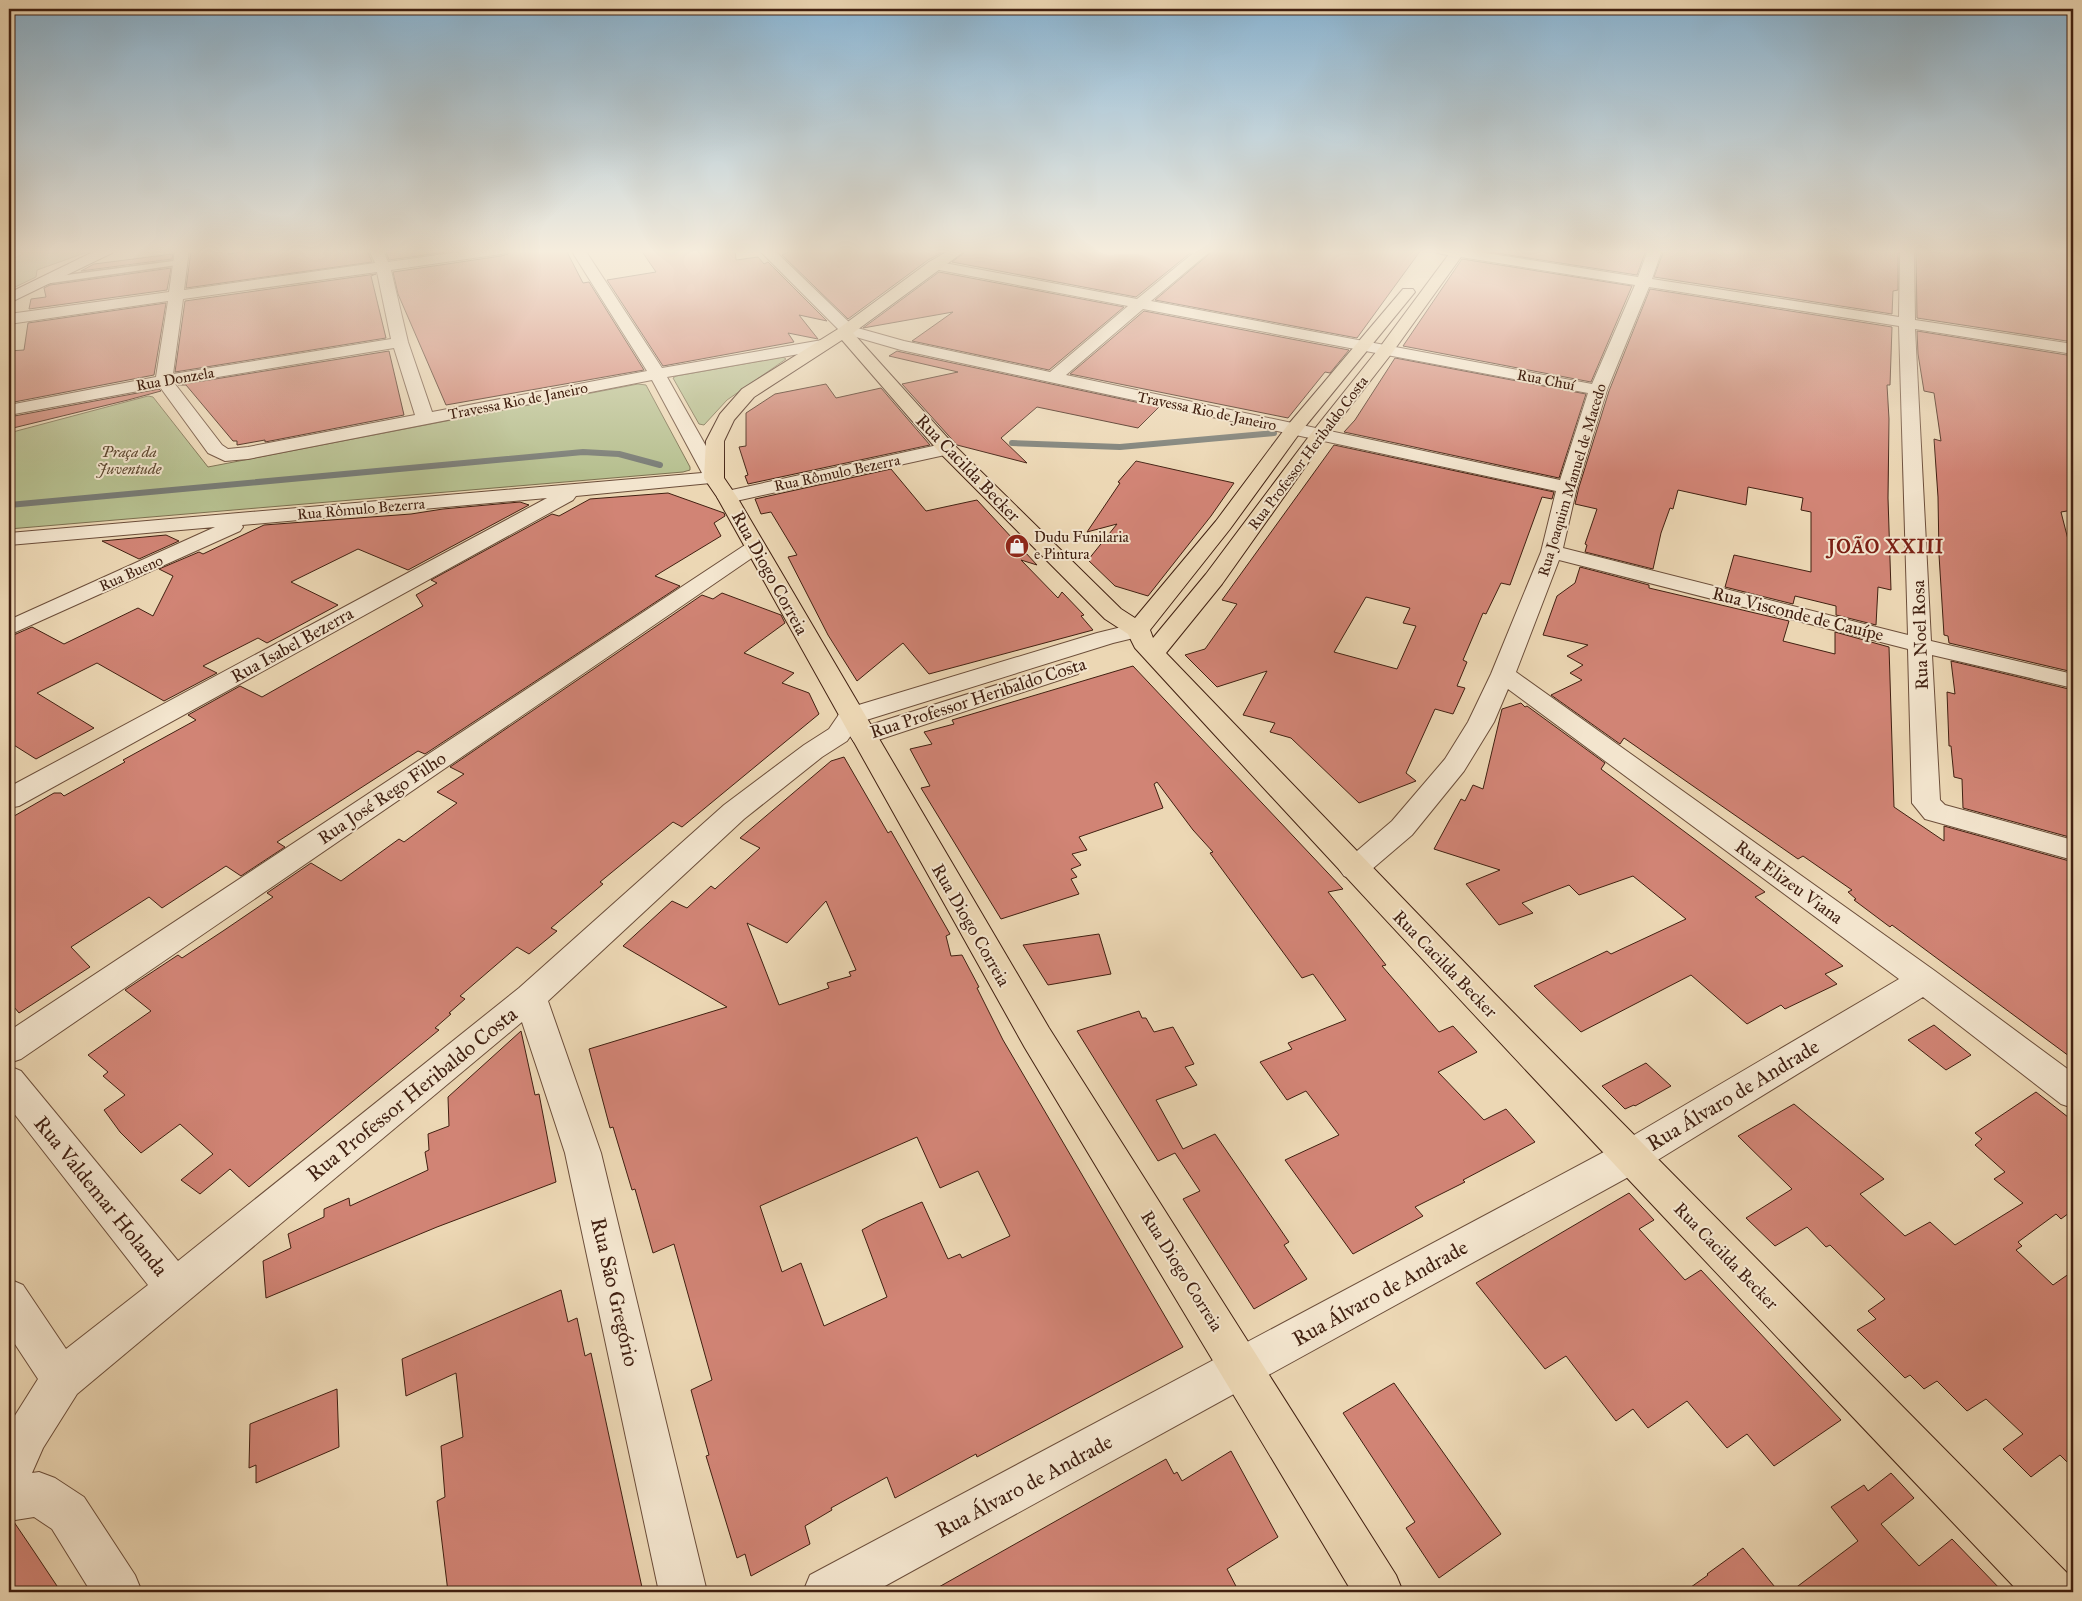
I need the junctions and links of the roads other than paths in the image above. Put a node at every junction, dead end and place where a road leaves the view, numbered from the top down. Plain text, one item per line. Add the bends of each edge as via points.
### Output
1 (171, 325) edge
2 (396, 325) edge
3 (626, 325) edge
4 (840, 325) edge
5 (854, 325) edge
6 (1114, 325) edge
7 (1248, 325) edge
8 (1380, 325) edge
9 (1404, 325) edge
10 (1626, 325) edge
11 (1907, 325) edge
12 (1918, 325) edge
13 (846, 331) junction
14 (400, 342) junction
15 (822, 345) junction
16 (1362, 346) junction
17 (2073, 349) edge
18 (1386, 350) junction
19 (657, 374) junction
20 (1054, 377) junction
21 (164, 381) junction
22 (1598, 390) junction
23 (9, 410) edge
24 (425, 418) junction
25 (1294, 430) junction
26 (1319, 435) junction
27 (948, 449) junction
28 (1567, 487) junction
29 (720, 488) junction
30 (576, 490) junction
31 (252, 518) junction
32 (9, 538) edge
33 (756, 548) junction
34 (1552, 552) junction
35 (9, 628) edge
36 (1145, 642) junction
37 (1920, 645) junction
38 (1503, 674) junction
39 (2073, 681) edge
40 (850, 729) junction
41 (9, 799) edge
42 (2073, 850) edge
43 (1354, 869) junction
44 (1924, 980) junction
45 (530, 997) junction
46 (9, 1049) edge
47 (9, 1081) edge
48 (2073, 1093) edge
49 (1630, 1157) junction
50 (175, 1288) junction
51 (9, 1299) edge
52 (1242, 1368) junction
53 (62, 1379) junction
54 (9, 1472) edge
55 (9, 1499) edge
56 (118, 1592) edge
57 (683, 1592) edge
58 (827, 1592) edge
59 (1379, 1592) edge
60 (2052, 1592) edge

1 - 21 street
2 - 14 street
3 - 19 street, Rua Diogo Correia
4 - 13 street, Rua Cacilda Becker
5 - 13 main road
6 - 20 street
7 - 16 street, Rua Chuí
8 - 16 main road, Rua Professor Heribaldo Costa
9 - 18 main road, Rua Professor Heribaldo Costa
10 - 22 street, Rua Joaquim Manuel de Macedo
11 - 37 street, Rua Noel Rosa
12 - 17 street
13 - 15 main road
13 - 20 street, Travessa Rio de Janeiro via 901,346
13 - 27 main road, Rua Cacilda Becker
14 - 21 street, Rua Donzela
14 - 24 street
15 - 19 street, Travessa Rio de Janeiro
15 - 29 main road via 748,393 726,418 715,441
16 - 18 street, Rua Chuí
16 - 25 main road, Rua Professor Heribaldo Costa
18 - 22 street, Rua Chuí
18 - 26 main road, Rua Professor Heribaldo Costa
19 - 24 street, Travessa Rio de Janeiro
19 - 29 street, Rua Diogo Correia
20 - 25 street, Travessa Rio de Janeiro
21 - 23 street, Rua Donzela
21 - 24 street, Travessa Rio de Janeiro via 215,449 225,455
22 - 28 street, Rua Joaquim Manuel de Macedo
25 - 26 street, Travessa Rio de Janeiro
25 - 36 main road, Rua Professor Heribaldo Costa via 1223,525
26 - 28 street, Travessa Rio de Janeiro
26 - 36 main road, Rua Professor Heribaldo Costa via 1214,580
27 - 29 street, Rua Rômulo Bezerra
27 - 36 main road, Rua Cacilda Becker
28 - 34 street, Rua Joaquim Manuel de Macedo
29 - 30 street, Rua Rômulo Bezerra
29 - 33 main road, Rua Diogo Correia
30 - 31 street, Rua Rômulo Bezerra
30 - 41 street, Rua Isabel Bezerra
31 - 32 street, Rua Rômulo Bezerra
31 - 35 street, Rua Bueno
33 - 40 main road, Rua Diogo Correia
33 - 46 street, Rua José Rego Filho
34 - 37 street, Rua Visconde de Cauípe
34 - 38 street, Rua Joaquim Manuel de Macedo
36 - 40 street, Rua Professor Heribaldo Costa via 1130,642 1116,653
36 - 43 main road, Rua Cacilda Becker
37 - 39 street, Rua Visconde de Cauípe
37 - 42 street, Rua Noel Rosa via 1926,803 1929,808
38 - 43 street, Rua Joaquim Manuel de Macedo via 1481,722 1455,765 1402,828
38 - 44 street, Rua Elizeu Viana
40 - 45 street, Rua Professor Heribaldo Costa via 813,750 734,812
40 - 52 main road, Rua Diogo Correia
43 - 49 main road, Rua Cacilda Becker
44 - 48 street, Rua Elizeu Viana
44 - 49 street, Rua Álvaro de Andrade
45 - 50 street, Rua Professor Heribaldo Costa
45 - 57 street, Rua São Gregório via 582,1153
47 - 50 street, Rua Valdemar Holanda
49 - 52 street, Rua Álvaro de Andrade
49 - 60 main road, Rua Cacilda Becker
50 - 53 street, Rua Professor Heribaldo Costa
51 - 53 street
52 - 58 street, Rua Álvaro de Andrade
52 - 59 main road, Rua Diogo Correia
53 - 54 street, Rua Professor Heribaldo Costa via 28,1432
55 - 56 street via 39,1494 68,1513

